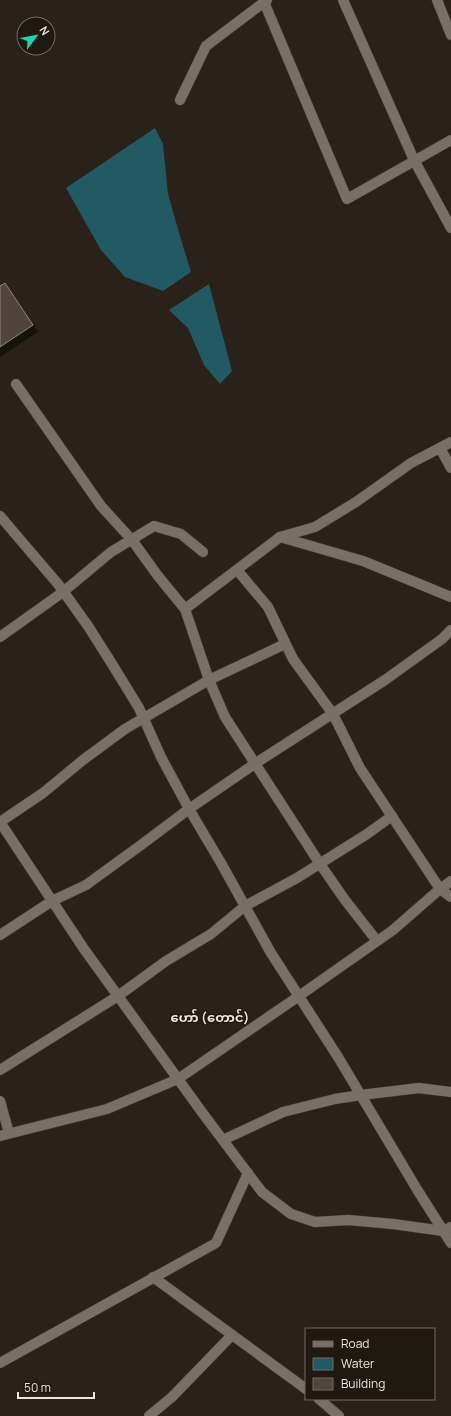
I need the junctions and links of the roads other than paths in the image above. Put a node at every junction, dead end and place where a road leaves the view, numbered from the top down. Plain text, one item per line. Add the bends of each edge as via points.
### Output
1 (343, 0) edge
2 (437, 0) edge
3 (266, 1) edge
4 (451, 36) edge
5 (180, 100) dead end
6 (451, 140) edge
7 (414, 160) junction
8 (451, 228) edge
9 (16, 384) dead end
10 (451, 442) edge
11 (440, 448) junction
12 (451, 468) edge
13 (0, 516) edge
14 (280, 537) junction
15 (132, 540) junction
16 (203, 552) dead end
17 (237, 570) junction
18 (63, 592) junction
19 (451, 598) edge
20 (185, 609) junction
21 (451, 630) edge
22 (0, 637) edge
23 (285, 644) junction
24 (209, 680) junction
25 (333, 714) junction
26 (144, 718) junction
27 (256, 763) junction
28 (189, 809) junction
29 (392, 816) junction
30 (0, 822) edge
31 (320, 864) junction
32 (451, 881) edge
33 (440, 889) junction
34 (451, 897) edge
35 (52, 901) junction
36 (245, 906) junction
37 (0, 935) edge
38 (378, 941) junction
39 (118, 996) junction
40 (299, 996) junction
41 (0, 1070) edge
42 (178, 1079) junction
43 (451, 1092) edge
44 (361, 1095) junction
45 (0, 1101) edge
46 (4, 1135) edge
47 (223, 1140) junction
48 (248, 1173) junction
49 (447, 1229) edge
50 (451, 1243) edge
51 (153, 1278) junction
52 (232, 1335) junction
53 (0, 1363) edge
54 (305, 1388) edge
55 (319, 1400) edge
56 (149, 1416) edge
57 (339, 1416) edge

1 - 7 street
2 - 4 street
3 - 5 street via 206,46
3 - 7 street via 347,198
6 - 7 street
7 - 8 street
9 - 15 street via 101,506
10 - 11 street
11 - 12 street
11 - 14 street via 411,463 315,527
13 - 18 street
14 - 17 street
14 - 19 street via 363,561
15 - 16 street via 154,526 180,534
15 - 18 street via 111,552
15 - 20 street
17 - 20 street
17 - 23 street via 268,607
18 - 22 street
18 - 26 street via 88,626
20 - 24 street
21 - 25 street via 385,680
23 - 24 street
23 - 25 street
24 - 26 street
24 - 27 street via 225,717
25 - 27 street
25 - 29 street via 360,768
26 - 28 street via 161,757
26 - 30 street via 125,729 43,793
27 - 28 street
27 - 31 street
28 - 35 street via 86,885
28 - 36 street
29 - 31 street
29 - 33 street
30 - 35 street
31 - 36 street
31 - 38 street
32 - 33 street
33 - 34 street
33 - 38 street
35 - 37 street
35 - 39 street
36 - 39 street via 211,934 166,961
36 - 40 street
38 - 40 street
39 - 41 street
39 - 42 street
40 - 42 street
40 - 44 street
42 - 46 street via 108,1109
42 - 47 street
43 - 44 street via 419,1088
44 - 47 street via 283,1112
44 - 49 street
45 - 46 street
47 - 48 street
48 - 49 street via 262,1192 291,1214 315,1222 348,1220
48 - 51 street via 216,1242
49 - 50 street
51 - 52 street
51 - 53 street
52 - 54 street
52 - 56 street via 172,1397
55 - 57 street

